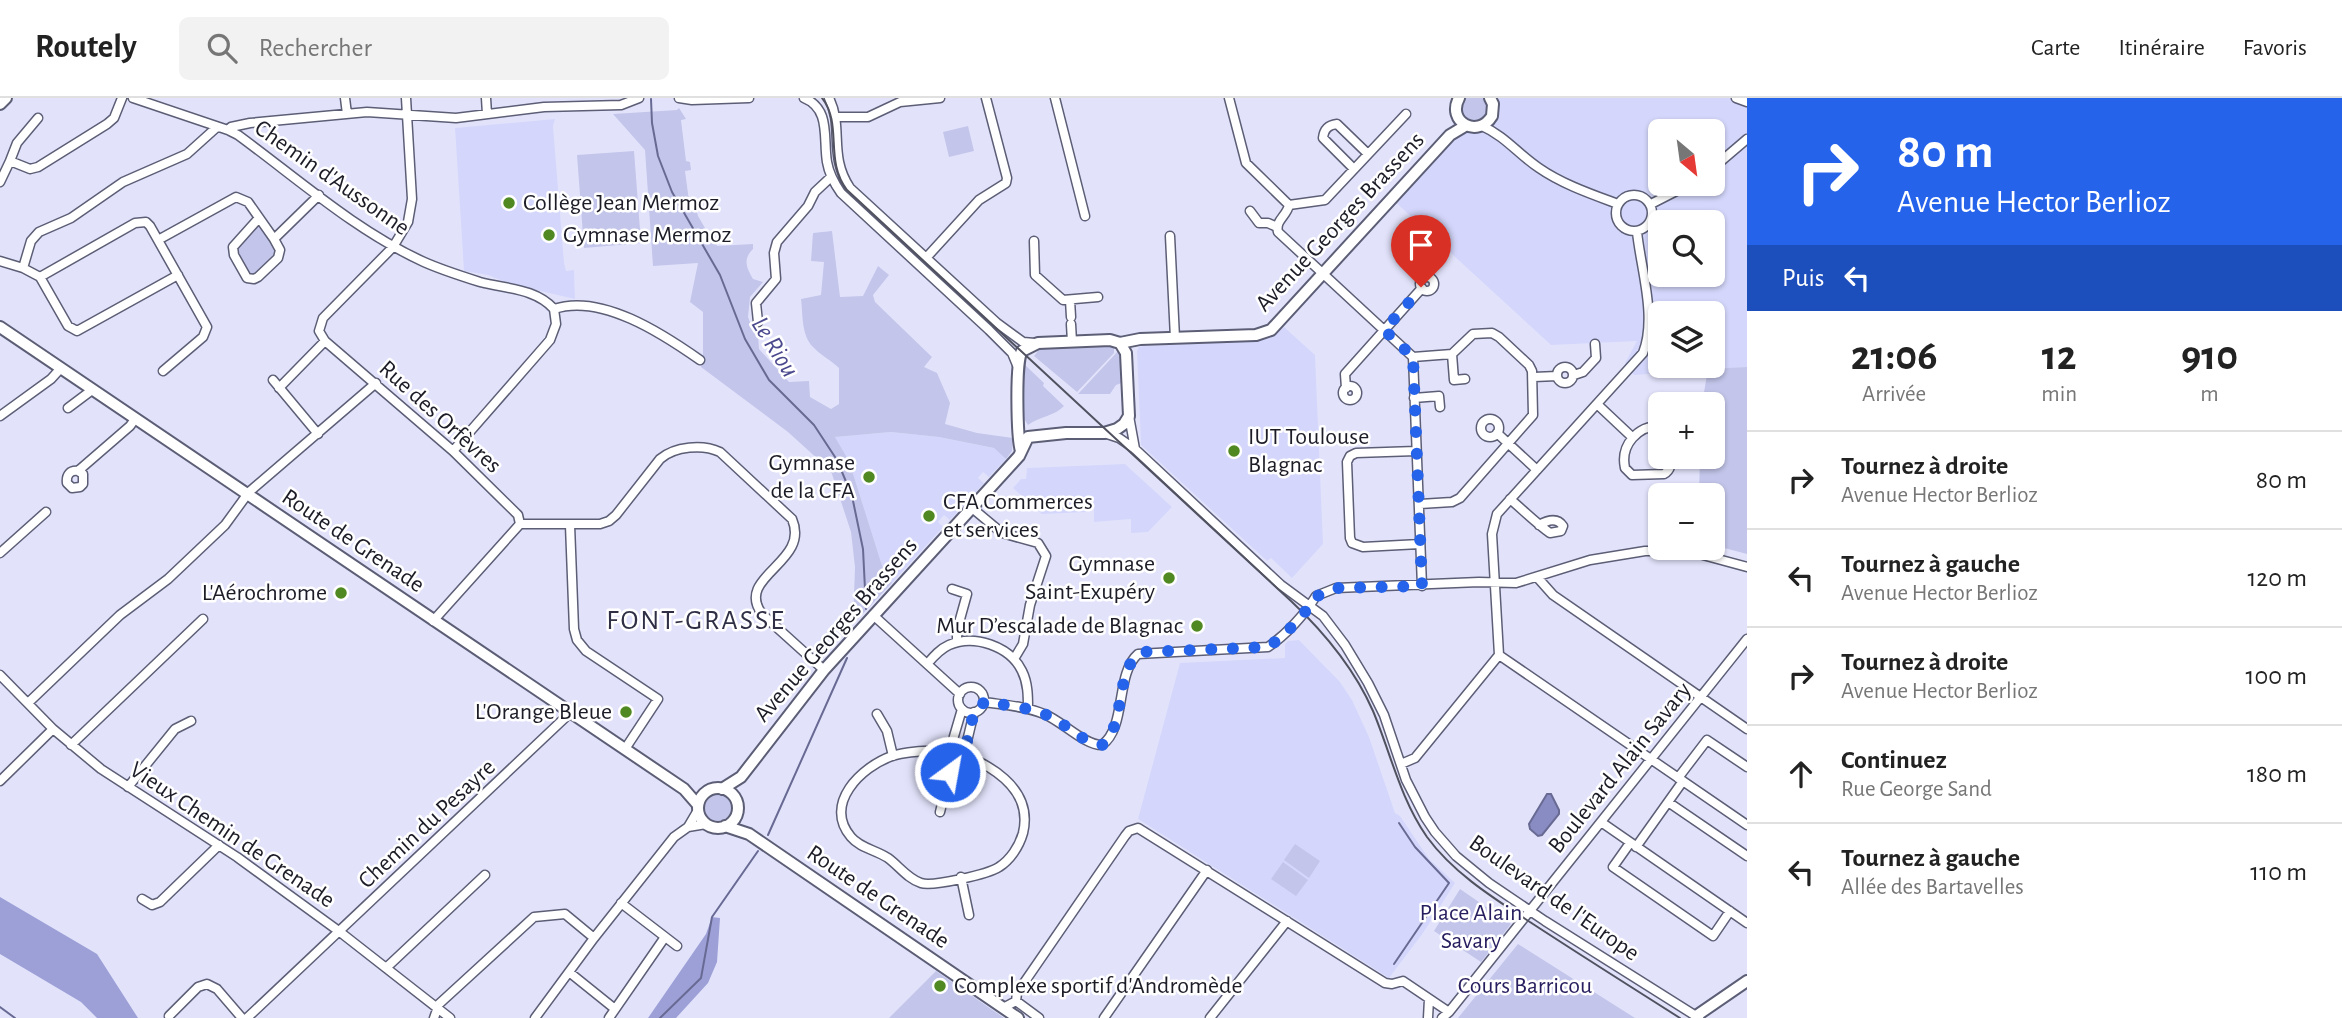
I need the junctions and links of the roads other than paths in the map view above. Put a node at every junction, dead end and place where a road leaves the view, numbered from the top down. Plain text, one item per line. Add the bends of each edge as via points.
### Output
1 (6, 98) edge
2 (122, 98) edge
3 (133, 98) edge
4 (345, 98) edge
5 (406, 98) edge
6 (486, 98) edge
7 (554, 98) edge
8 (561, 98) edge
9 (639, 98) edge
10 (679, 98) edge
11 (749, 98) edge
12 (806, 98) edge
13 (829, 98) edge
14 (940, 98) edge
15 (986, 98) edge
16 (1055, 98) edge
17 (1229, 98) edge
18 (1459, 98) edge
19 (1490, 98) edge
20 (1736, 98) edge
21 (1747, 102) edge
22 (0, 104) edge
23 (568, 106) junction
24 (544, 107) junction
25 (347, 114) junction
26 (487, 114) junction
27 (1406, 114) dead end
28 (1456, 114) junction
29 (408, 115) junction
30 (1492, 116) junction
31 (835, 117) junction
32 (38, 118) dead end
33 (205, 123) junction
34 (246, 124) junction
35 (1465, 126) junction
36 (1482, 126) junction
37 (217, 127) junction
38 (228, 130) junction
39 (1499, 134) junction
40 (238, 135) junction
41 (1450, 135) junction
42 (202, 139) junction
43 (1747, 139) edge
44 (1368, 154) junction
45 (1726, 157) edge
46 (10, 161) junction
47 (1354, 169) junction
48 (831, 177) junction
49 (0, 182) edge
50 (319, 195) junction
51 (1667, 196) edge
52 (1618, 204) junction
53 (1651, 204) junction
54 (1289, 205) junction
55 (1250, 211) dead end
56 (1085, 216) dead end
57 (259, 218) junction
58 (1277, 227) junction
59 (1637, 232) junction
60 (1170, 236) dead end
61 (274, 239) junction
62 (158, 240) junction
63 (1034, 241) dead end
64 (393, 247) junction
65 (926, 258) junction
66 (0, 261) edge
67 (23, 268) junction
68 (1323, 274) junction
69 (178, 275) junction
70 (40, 276) junction
71 (1422, 288) dead end
72 (1098, 296) dead end
73 (1070, 300) junction
74 (554, 309) junction
75 (758, 322) dead end
76 (0, 327) edge
77 (1384, 330) junction
78 (1175, 338) junction
79 (325, 341) junction
80 (1072, 342) junction
81 (1038, 343) junction
82 (1595, 344) dead end
83 (1123, 348) junction
84 (1452, 354) junction
85 (1413, 357) junction
86 (700, 360) dead end
87 (1017, 365) junction
88 (61, 368) junction
89 (163, 371) dead end
90 (1534, 377) junction
91 (1465, 379) dead end
92 (376, 383) junction
93 (1346, 388) dead end
94 (92, 390) junction
95 (1414, 398) junction
96 (1598, 405) junction
97 (1440, 407) dead end
98 (68, 408) dead end
99 (0, 416) edge
100 (1129, 416) junction
101 (1019, 418) junction
102 (135, 419) junction
103 (1648, 429) edge
104 (1104, 433) junction
105 (1497, 433) dead end
106 (318, 434) junction
107 (1043, 436) junction
108 (1632, 437) junction
109 (1509, 444) junction
110 (1021, 448) junction
111 (1135, 449) junction
112 (453, 451) junction
113 (1416, 451) junction
114 (1669, 469) edge
115 (1537, 470) junction
116 (78, 471) dead end
117 (247, 495) junction
118 (1510, 499) junction
119 (1419, 504) junction
120 (972, 508) junction
121 (46, 512) dead end
122 (520, 524) junction
123 (1539, 524) dead end
124 (570, 525) junction
125 (1420, 544) junction
126 (0, 553) edge
127 (1747, 567) edge
128 (1537, 577) junction
129 (1495, 583) junction
130 (1422, 586) junction
131 (952, 589) dead end
132 (1311, 606) junction
133 (873, 615) junction
134 (203, 619) dead end
135 (433, 621) junction
136 (1747, 639) edge
137 (957, 642) junction
138 (1499, 655) junction
139 (1014, 659) junction
140 (928, 663) junction
141 (824, 670) junction
142 (0, 675) edge
143 (960, 694) junction
144 (1701, 697) junction
145 (984, 702) junction
146 (27, 703) junction
147 (962, 709) junction
148 (1028, 709) junction
149 (974, 712) junction
150 (570, 713) junction
151 (877, 714) dead end
152 (191, 721) dead end
153 (53, 729) junction
154 (1747, 729) edge
155 (71, 745) junction
156 (625, 749) junction
157 (956, 752) junction
158 (893, 756) junction
159 (1652, 760) junction
160 (1401, 764) junction
161 (1747, 767) edge
162 (741, 777) junction
163 (1680, 779) junction
164 (0, 780) edge
165 (128, 787) junction
166 (684, 789) junction
167 (722, 789) junction
168 (708, 791) junction
169 (735, 799) junction
170 (1668, 802) junction
171 (698, 808) junction
172 (940, 812) dead end
173 (737, 814) junction
174 (1601, 822) junction
175 (706, 824) junction
176 (1747, 825) edge
177 (725, 826) junction
178 (688, 827) junction
179 (749, 834) junction
180 (219, 845) junction
181 (1633, 845) junction
182 (1747, 856) edge
183 (1207, 870) junction
184 (485, 875) dead end
185 (961, 877) junction
186 (142, 899) dead end
187 (621, 903) junction
188 (1530, 911) junction
189 (1730, 911) junction
190 (969, 915) dead end
191 (1287, 921) junction
192 (1747, 923) edge
193 (340, 932) junction
194 (664, 937) junction
195 (594, 938) junction
196 (677, 946) dead end
197 (386, 968) junction
198 (569, 972) junction
199 (1747, 981) edge
200 (1429, 999) junction
201 (1016, 1001) junction
202 (1003, 1007) junction
203 (438, 1008) junction
204 (615, 1009) junction
205 (1446, 1015) edge
206 (169, 1016) dead end
207 (1697, 1017) edge
208 (245, 1018) edge
209 (434, 1018) edge
210 (450, 1018) edge
211 (535, 1018) edge
212 (609, 1018) edge
213 (1018, 1018) edge
214 (1039, 1018) edge
215 (1104, 1018) edge
216 (1210, 1018) edge
217 (1428, 1018) edge

1 - 22 street
2 - 46 street via 111,121 38,167 30,169
3 - 33 street, Chemin d'Aussonne
4 - 25 street
5 - 29 street
6 - 26 street
7 - 24 street
8 - 23 street
9 - 23 street via 621,106
10 - 11 street
12 - 48 street via 824,119
13 - 31 street
14 - 31 street via 900,102 868,117
15 - 65 street via 1006,183 979,200
16 - 56 street
17 - 54 street via 1246,163
18 - 28 street, Avenue Georges Brassens
19 - 30 street
20 - 21 street
23 - 24 street
24 - 26 street
25 - 29 street
25 - 34 street
26 - 29 street via 456,118
27 - 44 street
28 - 35 street
28 - 41 street, Avenue Georges Brassens
29 - 64 street via 413,206
30 - 36 street
30 - 39 street
31 - 65 street via 838,163 848,184
32 - 46 street via 17,143
33 - 37 street, Chemin d'Aussonne
33 - 42 street
34 - 38 street
34 - 40 street
35 - 36 street
35 - 41 street, Avenue Georges Brassens
36 - 39 street
37 - 38 street, Chemin d'Aussonne
37 - 42 street
38 - 40 street, Chemin d'Aussonne
39 - 52 street via 1538,167
40 - 50 street, Chemin d'Aussonne
41 - 68 street, Avenue Georges Brassens
42 - 67 street via 187,154 123,182 71,218 38,232
43 - 45 street
44 - 47 street
44 - 47 street via 1337,124 1324,131 1323,138
46 - 49 street
47 - 54 street via 1325,200
48 - 75 street via 777,242 775,279 756,303
48 - 87 street via 844,196 1012,353
50 - 61 street
50 - 64 street, Chemin d'Aussonne
51 - 53 street
52 - 53 street via 1636,194
52 - 59 street via 1619,223
53 - 59 street via 1650,223
54 - 58 street
55 - 58 street via 1259,223
57 - 61 street
57 - 61 street via 233,247 247,278 258,277 278,258 280,250
57 - 62 street via 248,202 236,197
58 - 68 street
59 - 96 street via 1649,333 1643,353
60 - 78 street
62 - 69 street
62 - 70 street via 146,222 135,223
63 - 73 street via 1035,275 1063,300
64 - 74 street, Chemin d'Aussonne via 453,274 530,293
64 - 79 street via 323,318 319,331
65 - 81 street via 1017,338
66 - 67 street
67 - 70 street
68 - 77 street
68 - 78 street, Avenue Georges Brassens via 1278,324 1264,333
69 - 70 street via 77,331 68,326
69 - 89 street via 207,327 202,338
71 - 77 street
72 - 73 street
73 - 80 street
74 - 86 street via 578,304 608,312 660,333
74 - 112 street via 556,324 550,340
76 - 88 street, Route de Grenade
77 - 85 street
77 - 93 street via 1345,374
78 - 83 street, Avenue Georges Brassens via 1133,341
79 - 92 street, Rue des Orfèvres
79 - 106 street via 276,384
80 - 81 street
80 - 83 street via 1110,340
81 - 87 street via 1022,351
82 - 90 street via 1596,358 1572,380 1564,383 1557,376
83 - 100 street
84 - 85 street
84 - 90 street via 1473,334 1492,332 1529,365
84 - 91 street via 1454,380
85 - 95 street
87 - 101 street
88 - 94 street, Route de Grenade
88 - 99 street
90 - 109 street via 1533,415
92 - 106 street
92 - 112 street, Rue des Orfèvres
94 - 98 street
94 - 102 street, Route de Grenade
95 - 97 street via 1439,396
95 - 113 street
96 - 108 street
96 - 115 street
100 - 104 street via 1121,427
100 - 111 street
101 - 107 street
101 - 110 street
102 - 116 street
102 - 117 street, Route de Grenade
103 - 108 street
104 - 107 street
104 - 111 street, Boulevard de l'Europe
105 - 109 street
106 - 117 street
107 - 110 street via 1028,437
108 - 114 street via 1623,461 1632,475 1664,474
109 - 115 street
109 - 119 street via 1460,498
110 - 120 street, Avenue Georges Brassens via 1019,456
111 - 132 street, Boulevard de l'Europe via 1281,585
112 - 122 street, Rue des Orfèvres via 518,515
113 - 119 street
113 - 125 street via 1350,456 1350,538 1363,547
115 - 118 street
117 - 135 street, Route de Grenade
117 - 146 street via 225,525 168,579 120,615
118 - 123 street
118 - 129 street via 1494,522
119 - 125 street
120 - 133 street, Avenue Georges Brassens
120 - 139 street via 1002,533 1038,543 1046,556 1023,644
121 - 126 street
122 - 124 street
122 - 135 street
124 - 141 street via 609,522 669,451 708,448 720,453 792,519 794,544 760,584 755,599 762,614
124 - 156 street via 576,640 657,699
125 - 130 street
127 - 128 street via 1699,554 1645,551 1590,560
128 - 129 street
128 - 144 street via 1553,595
129 - 130 street
129 - 138 street
130 - 132 street via 1336,588 1315,597
131 - 137 street via 967,594
132 - 148 street via 1268,647 1138,654 1130,664 1112,733 1102,745
132 - 160 street, Boulevard de l'Europe via 1345,645 1368,683
133 - 140 street
133 - 141 street, Avenue Georges Brassens
134 - 155 street
135 - 150 street, Route de Grenade
136 - 144 street, Boulevard Alain Savary
137 - 139 street via 988,644
137 - 140 street
138 - 159 street
138 - 160 street via 1415,758
139 - 148 street via 1025,679
140 - 143 street
141 - 162 street, Avenue Georges Brassens
142 - 146 street, Vieux Chemin de Grenade
143 - 145 street via 977,689
143 - 147 street
144 - 154 street
144 - 159 street, Boulevard Alain Savary
145 - 148 street
145 - 149 street
146 - 153 street, Vieux Chemin de Grenade
147 - 149 street
147 - 157 street
149 - 157 street
150 - 156 street, Route de Grenade
150 - 193 street, Chemin du Pesayre
151 - 158 street
152 - 165 street via 175,729
153 - 155 street, Vieux Chemin de Grenade
153 - 164 street
155 - 165 street, Vieux Chemin de Grenade
156 - 166 street, Route de Grenade
157 - 158 street
157 - 172 street
157 - 185 street via 1004,777 1020,798 1025,820 1020,844 1002,865 984,875
158 - 185 street via 849,788 841,818 849,835 920,883
159 - 163 street
159 - 174 street, Boulevard Alain Savary
160 - 188 street, Boulevard de l'Europe via 1425,817 1446,845 1466,866
161 - 163 street via 1707,740
162 - 167 street, Avenue Georges Brassens
162 - 169 street, Avenue Georges Brassens
163 - 170 street
163 - 176 street
165 - 180 street, Vieux Chemin de Grenade
166 - 168 street
166 - 171 street
167 - 168 street
167 - 169 street
168 - 171 street
169 - 173 street
170 - 181 street
170 - 182 street
171 - 175 street
171 - 178 street
173 - 177 street
173 - 179 street
174 - 181 street
174 - 188 street, Boulevard Alain Savary
175 - 177 street
175 - 178 street
177 - 179 street
178 - 187 street via 674,837
179 - 202 street, Route de Grenade
180 - 186 street via 160,902 152,905
180 - 193 street, Vieux Chemin de Grenade
181 - 189 street
181 - 189 street via 1613,867 1713,936
183 - 191 street
183 - 201 street via 1134,828 1017,993
183 - 215 street
184 - 197 street
185 - 190 street
187 - 194 street
187 - 195 street
188 - 205 street, Boulevard Alain Savary
188 - 207 street, Boulevard de l'Europe
189 - 192 street
191 - 200 street via 1385,983 1403,981
191 - 216 street
193 - 197 street, Vieux Chemin de Grenade
193 - 208 street, Chemin du Pesayre
194 - 196 street
194 - 204 street
195 - 198 street
195 - 203 street via 565,914 534,917
197 - 203 street, Vieux Chemin de Grenade
198 - 204 street
198 - 211 street
199 - 207 street
200 - 205 street
200 - 217 street
201 - 202 street
201 - 214 street
202 - 213 street, Route de Grenade
203 - 209 street
203 - 210 street, Vieux Chemin de Grenade
204 - 212 street
206 - 208 street, Chemin du Pesayre via 206,984

